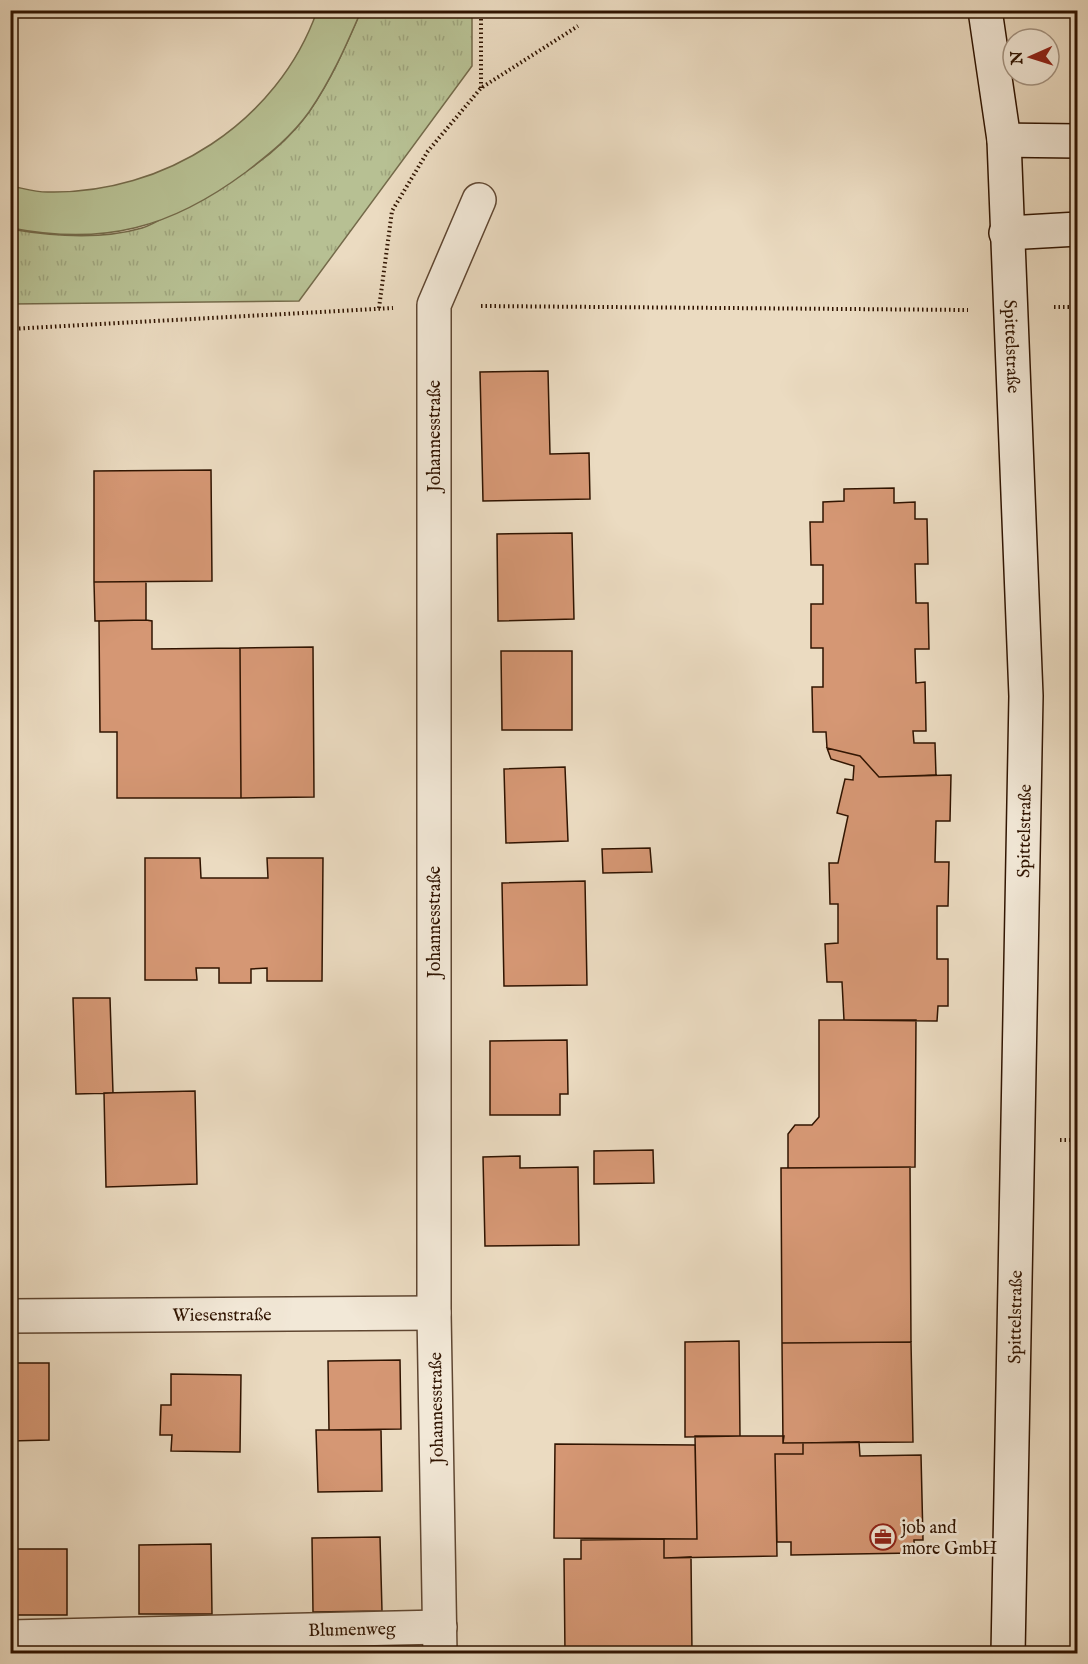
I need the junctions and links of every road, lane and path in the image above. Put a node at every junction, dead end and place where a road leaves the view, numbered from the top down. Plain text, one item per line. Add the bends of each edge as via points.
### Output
1 (481, 10) edge
2 (985, 10) edge
3 (578, 26) dead end
4 (481, 88) junction
5 (1004, 140) junction
6 (1077, 141) edge
7 (479, 200) dead end
8 (1077, 229) edge
9 (1006, 233) junction
10 (434, 305) junction
11 (942, 311) dead end
12 (10, 329) edge
13 (434, 1313) junction
14 (10, 1316) edge
15 (10, 1638) edge
16 (440, 1640) edge
17 (1008, 1653) edge

1 - 4 path
2 - 5 street, Spittelstraße
3 - 4 path
4 - 12 path via 428,151 392,211 379,308
5 - 6 street
5 - 9 street, Spittelstraße
7 - 10 street, Johannesstraße
8 - 9 street
9 - 17 street, Spittelstraße via 1026,696
10 - 11 path
10 - 13 street, Johannesstraße
13 - 14 street, Wiesenstraße
13 - 16 street, Johannesstraße
15 - 16 street, Blumenweg

